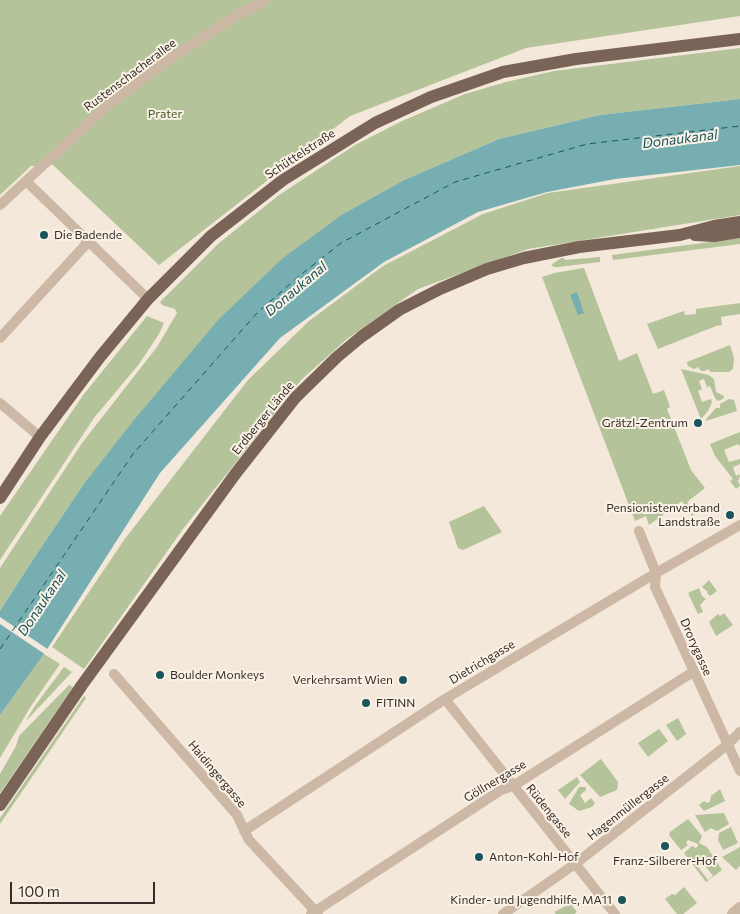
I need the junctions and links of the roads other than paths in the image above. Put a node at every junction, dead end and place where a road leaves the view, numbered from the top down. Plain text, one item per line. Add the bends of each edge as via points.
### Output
1 (265, 0) edge
2 (740, 39) edge
3 (26, 181) junction
4 (0, 206) edge
5 (740, 222) edge
6 (740, 232) edge
7 (680, 235) junction
8 (89, 241) junction
9 (148, 299) junction
10 (0, 338) edge
11 (0, 403) edge
12 (40, 437) junction
13 (0, 498) edge
14 (740, 525) edge
15 (639, 531) dead end
16 (656, 573) junction
17 (693, 672) junction
18 (114, 674) dead end
19 (444, 699) junction
20 (740, 732) edge
21 (727, 744) junction
22 (740, 771) edge
23 (513, 786) junction
24 (0, 804) edge
25 (244, 831) junction
26 (575, 864) junction
27 (740, 908) edge
28 (315, 913) edge
29 (503, 914) edge
30 (615, 914) edge
31 (732, 914) edge

1 - 3 street, Rustenschacherallee via 168,60 114,100
2 - 9 main road, Schüttelstraße via 576,59 503,72 431,97 375,123 283,180 211,236
3 - 4 street, Rustenschacherallee
3 - 8 street
5 - 7 main road, Erdberger Lände
6 - 7 main road, Erdberger Lände via 714,236
7 - 24 main road, Erdberger Lände via 579,247 487,268 399,310 336,357 295,398 236,474 87,677
8 - 9 street
8 - 10 street
9 - 12 main road, Schüttelstraße
11 - 12 street
12 - 13 main road, Schüttelstraße
14 - 16 street, Dietrichgasse
15 - 16 street, Drorygasse
16 - 17 street, Drorygasse via 655,588
16 - 19 street, Dietrichgasse
17 - 21 street, Drorygasse
17 - 23 street, Göllnergasse
18 - 25 street, Haidingergasse via 237,815
19 - 23 street, Rüdengasse
19 - 25 street, Dietrichgasse
20 - 21 street, Hagenmüllergasse
21 - 22 street, Drorygasse
21 - 26 street, Hagenmüllergasse
23 - 26 street, Rüdengasse
23 - 28 street, Göllnergasse via 501,790
25 - 28 street, Haidingergasse
26 - 29 street, Hagenmüllergasse
26 - 30 street, Rüdengasse
27 - 31 street

